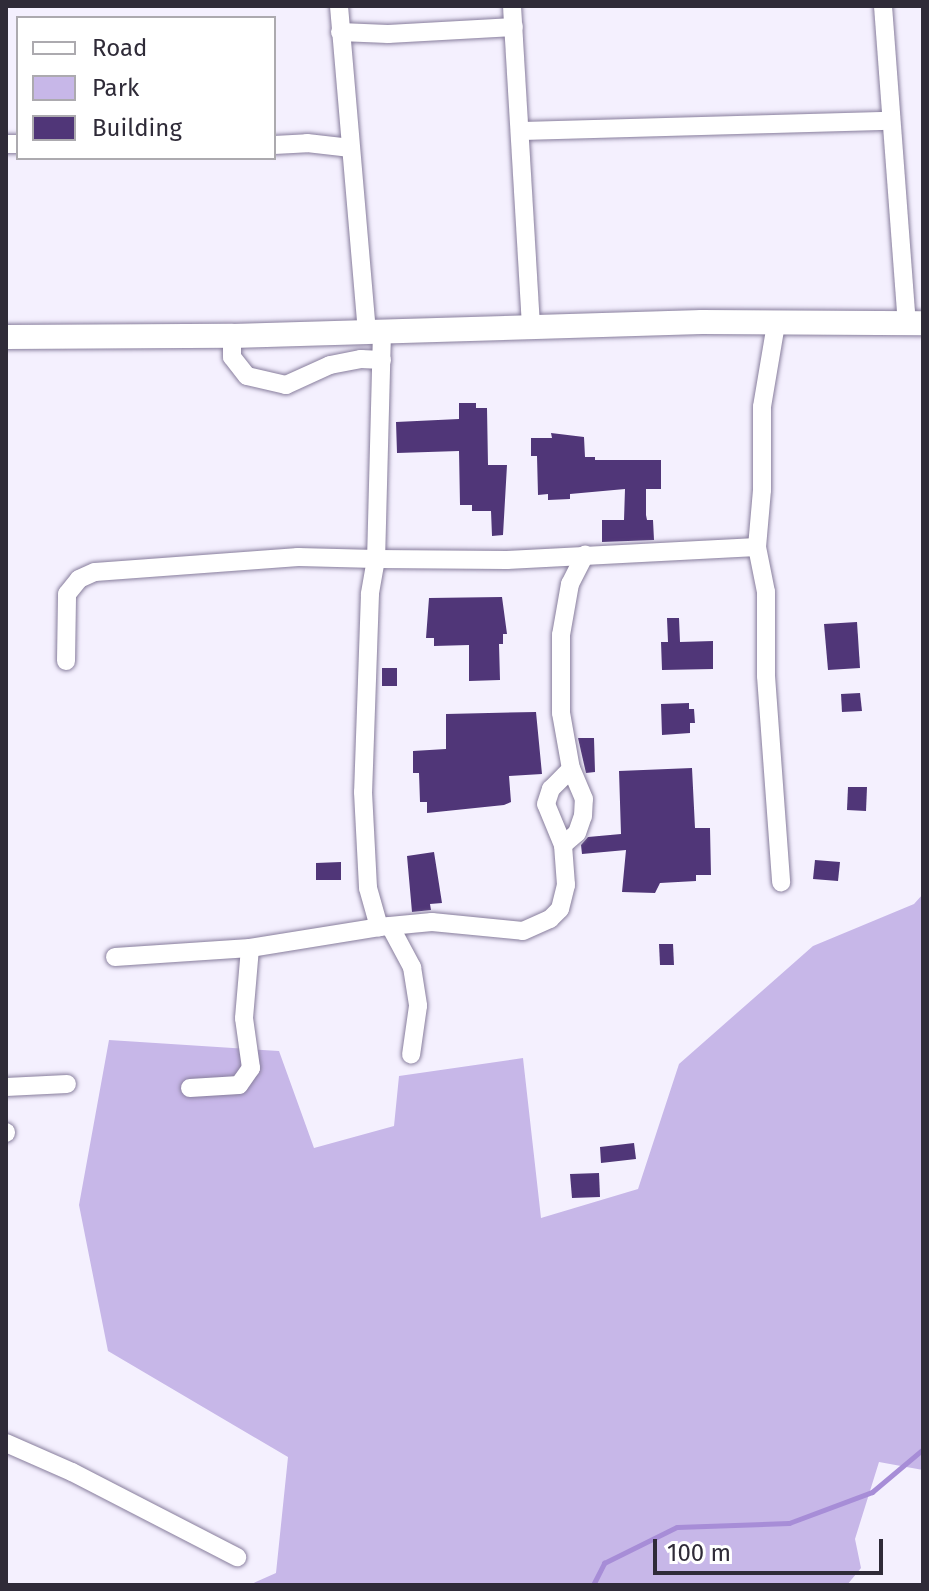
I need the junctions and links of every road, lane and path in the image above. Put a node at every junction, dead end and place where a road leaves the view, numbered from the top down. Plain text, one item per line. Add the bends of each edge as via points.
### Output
1 (339, 6) edge
2 (512, 6) edge
3 (883, 6) edge
4 (514, 27) junction
5 (340, 32) junction
6 (890, 121) junction
7 (522, 131) junction
8 (276, 145) edge
9 (351, 148) junction
10 (915, 323) edge
11 (776, 324) junction
12 (531, 327) junction
13 (374, 332) junction
14 (232, 336) junction
15 (6, 337) edge
16 (382, 360) junction
17 (757, 547) junction
18 (585, 555) junction
19 (562, 556) junction
20 (376, 559) junction
21 (570, 584) junction
22 (66, 661) dead end
23 (571, 769) junction
24 (563, 845) junction
25 (781, 882) dead end
26 (384, 926) junction
27 (250, 948) junction
28 (115, 957) dead end
29 (411, 1055) dead end
30 (67, 1084) dead end
31 (6, 1087) edge
32 (190, 1088) dead end
33 (6, 1443) edge
34 (237, 1557) dead end

1 - 5 street
2 - 4 street
3 - 6 street
4 - 5 street
4 - 7 street
5 - 9 street
6 - 7 street
6 - 10 street
7 - 12 street
8 - 9 street
9 - 13 street
10 - 11 street
11 - 12 street
11 - 17 street via 762,407
12 - 13 street
13 - 14 street
13 - 16 street
14 - 15 street
14 - 16 street via 232,357 247,376 286,385 330,365
16 - 20 street
17 - 18 street
17 - 25 street via 766,592 766,676
18 - 19 street
18 - 21 street
19 - 20 street
19 - 21 street
20 - 22 street via 298,557 95,572 79,579 67,594
20 - 26 street via 370,594 363,792 368,888
21 - 23 street via 561,635 561,713
23 - 24 street via 584,799 583,816 577,833
23 - 24 street via 551,789 546,804
24 - 26 street via 566,885 560,909 550,919 523,931 432,922
26 - 27 street
26 - 29 street via 412,967 418,1006
27 - 28 street
27 - 32 street via 244,1018 251,1068 239,1085
30 - 31 street
33 - 34 street

